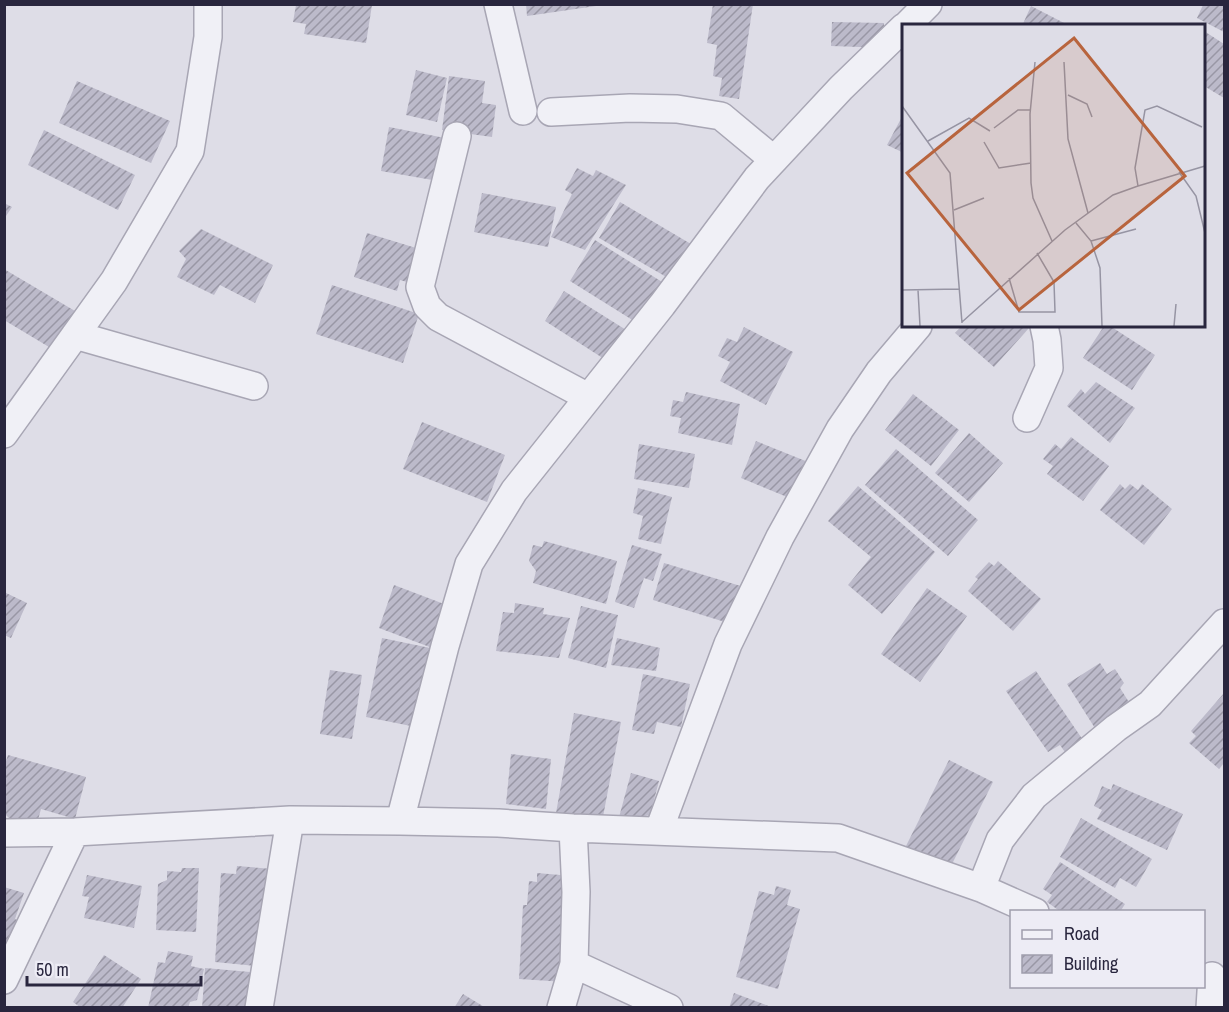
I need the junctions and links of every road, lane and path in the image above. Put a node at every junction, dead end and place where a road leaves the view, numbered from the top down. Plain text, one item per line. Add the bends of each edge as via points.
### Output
1 (208, 4) edge
2 (498, 4) edge
3 (928, 4) edge
4 (906, 24) edge
5 (902, 28) edge
6 (523, 111) dead end
7 (551, 112) dead end
8 (456, 136) dead end
9 (774, 159) junction
10 (917, 327) edge
11 (1044, 327) edge
12 (75, 335) junction
13 (254, 386) dead end
14 (588, 397) junction
15 (1027, 418) dead end
16 (4, 434) edge
17 (1224, 623) edge
18 (290, 820) junction
19 (400, 821) junction
20 (573, 828) junction
21 (659, 830) junction
22 (75, 832) junction
23 (4, 833) edge
24 (981, 888) junction
25 (1030, 910) edge
26 (574, 964) junction
27 (1213, 977) edge
28 (4, 980) edge
29 (259, 1008) edge
30 (561, 1008) edge
31 (669, 1008) edge
32 (1210, 1008) edge

1 - 12 street via 208,37 190,151 114,281
2 - 6 street
3 - 4 street
5 - 9 street
7 - 9 street via 630,108 721,116
8 - 14 street via 420,287 427,306 438,317
9 - 14 street
10 - 21 street via 879,372 840,429 780,537 728,644
11 - 15 street via 1049,368
12 - 13 street
12 - 16 street
14 - 19 street via 514,491 469,564
17 - 24 street via 1150,704 1034,796 1000,840
18 - 19 street
18 - 22 street
18 - 29 street
19 - 20 street
20 - 21 street
20 - 26 street
21 - 24 street via 838,838
22 - 23 street
22 - 28 street
24 - 25 street
26 - 30 street
26 - 31 street
27 - 32 street

